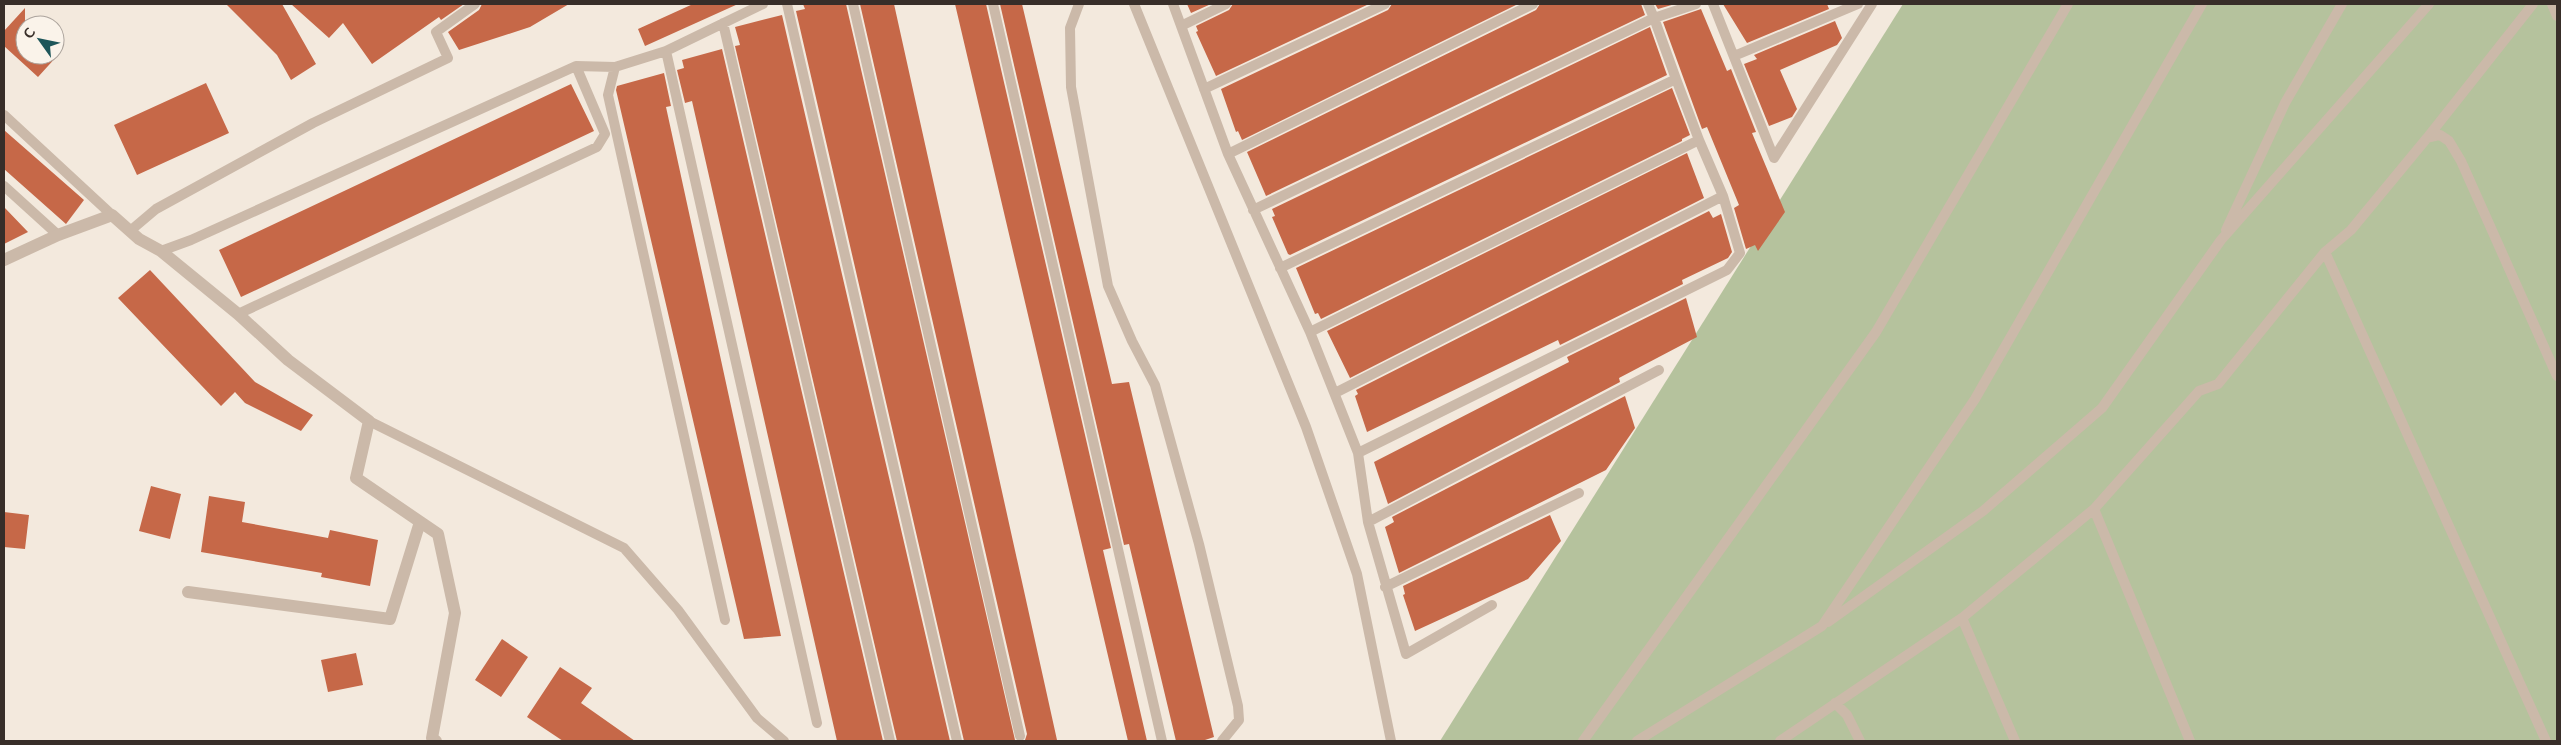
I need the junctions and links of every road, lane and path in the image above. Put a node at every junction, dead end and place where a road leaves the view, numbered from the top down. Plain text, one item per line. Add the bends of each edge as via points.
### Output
1 (476, 4) edge
2 (763, 4) edge
3 (787, 4) edge
4 (853, 4) edge
5 (994, 4) edge
6 (1079, 4) edge
7 (1134, 4) edge
8 (1173, 4) edge
9 (1226, 4) edge
10 (1385, 4) edge
11 (1533, 4) edge
12 (1648, 4) edge
13 (1696, 4) edge
14 (1713, 4) edge
15 (1858, 4) edge
16 (1872, 4) edge
17 (2068, 4) edge
18 (2202, 4) edge
19 (2342, 4) edge
20 (2429, 4) edge
21 (2533, 4) edge
22 (2552, 4) edge
23 (2557, 16) edge
24 (1654, 18) junction
25 (723, 23) junction
26 (1181, 26) junction
27 (666, 51) junction
28 (1734, 56) junction
29 (576, 66) junction
30 (615, 67) junction
31 (1676, 79) junction
32 (1204, 89) junction
33 (4, 115) edge
34 (2427, 138) junction
35 (1699, 140) junction
36 (1228, 154) junction
37 (4, 186) edge
38 (1723, 196) junction
39 (1254, 210) junction
40 (112, 215) junction
41 (130, 231) junction
42 (58, 235) junction
43 (2221, 240) junction
44 (161, 251) junction
45 (2325, 252) junction
46 (4, 260) edge
47 (1280, 268) junction
48 (238, 314) junction
49 (1310, 332) junction
50 (1659, 370) dead end
51 (2557, 376) edge
52 (1335, 393) junction
53 (369, 421) junction
54 (1358, 453) junction
55 (1579, 492) dead end
56 (2094, 508) junction
57 (420, 522) junction
58 (1368, 522) junction
59 (1385, 586) junction
60 (188, 592) dead end
61 (1492, 606) dead end
62 (1962, 618) junction
63 (725, 620) dead end
64 (1822, 626) junction
65 (1835, 703) junction
66 (817, 724) dead end
67 (1020, 736) dead end
68 (436, 741) edge
69 (784, 741) edge
70 (890, 741) edge
71 (957, 741) edge
72 (1162, 741) edge
73 (1222, 741) edge
74 (1392, 741) edge
75 (1583, 741) edge
76 (1637, 741) edge
77 (1780, 741) edge
78 (1860, 741) edge
79 (2015, 741) edge
80 (2190, 741) edge
81 (2546, 741) edge

1 - 41 lane via 436,32 448,58 296,132 156,209
2 - 25 lane
3 - 71 lane
4 - 67 lane
5 - 72 lane
6 - 73 lane via 1070,28 1071,87 1108,286 1156,385 1202,553 1238,706 1239,720
7 - 74 lane via 1306,427 1357,574
8 - 26 lane
9 - 26 lane
10 - 32 lane
11 - 36 lane
12 - 24 lane
13 - 24 lane
14 - 28 lane
15 - 28 lane
16 - 28 lane via 1774,158
17 - 75 lane via 1876,332
18 - 64 lane via 1975,399
19 - 43 lane via 2285,103
20 - 43 lane
21 - 34 lane
22 - 23 lane
24 - 31 lane
24 - 39 lane
25 - 27 lane
25 - 70 lane
26 - 32 lane
27 - 30 lane
27 - 66 lane
29 - 30 lane
29 - 44 lane
29 - 48 lane via 605,134 597,147
30 - 63 lane via 608,94
31 - 35 lane
31 - 47 lane
32 - 36 lane
33 - 40 lane
34 - 45 lane via 2350,230
34 - 51 lane via 2440,135 2449,141 2461,161
35 - 38 lane
35 - 49 lane
36 - 39 lane
37 - 42 lane
38 - 52 lane
38 - 54 lane via 1740,253 1727,270
39 - 47 lane
40 - 41 street
40 - 42 street
41 - 44 street
42 - 46 street
43 - 64 lane via 2102,408 1983,511
44 - 48 street
45 - 56 lane via 2218,384 2199,392
45 - 81 lane
47 - 49 lane
48 - 53 street via 288,360
49 - 52 lane
50 - 58 lane
52 - 54 lane
53 - 57 street via 356,478
53 - 69 lane via 624,548 678,610 757,718
54 - 58 lane
55 - 59 lane
56 - 62 lane
56 - 80 lane
57 - 60 street via 390,619
57 - 68 street via 438,534 455,613 432,738
58 - 59 lane
59 - 61 lane via 1406,654
62 - 65 lane
62 - 79 lane
64 - 76 lane
65 - 77 lane
65 - 78 lane via 1847,715

